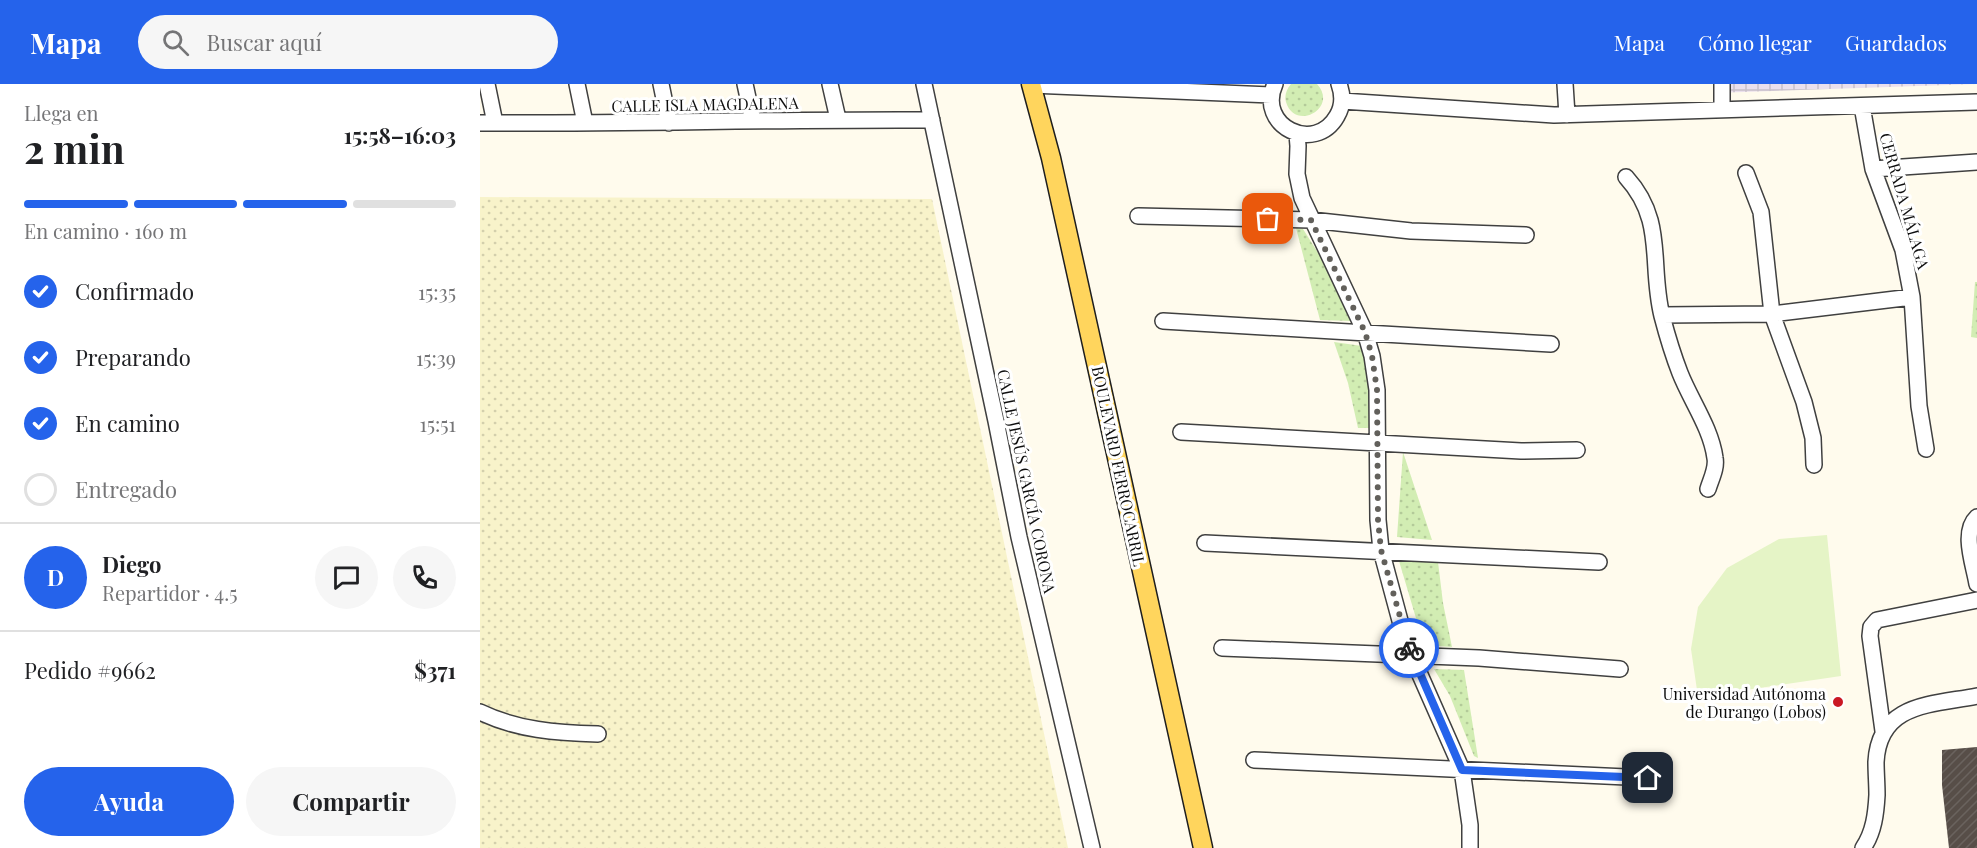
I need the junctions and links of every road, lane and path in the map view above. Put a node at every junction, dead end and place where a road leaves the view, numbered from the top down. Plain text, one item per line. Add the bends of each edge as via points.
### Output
1 (487, 84) edge
2 (577, 84) edge
3 (661, 84) edge
4 (746, 84) edge
5 (830, 84) edge
6 (924, 84) edge
7 (1031, 84) edge
8 (1339, 84) edge
9 (1565, 84) edge
10 (1722, 84) edge
11 (1273, 90) edge
12 (1342, 101) junction
13 (1977, 102) edge
14 (1862, 106) junction
15 (1722, 110) junction
16 (1561, 115) junction
17 (838, 119) junction
18 (932, 120) junction
19 (753, 121) junction
20 (488, 123) edge
21 (585, 123) junction
22 (669, 123) junction
23 (1297, 134) junction
24 (1977, 162) edge
25 (1874, 169) junction
26 (1746, 173) dead end
27 (1626, 177) dead end
28 (1138, 216) dead end
29 (1311, 220) junction
30 (1526, 235) dead end
31 (1912, 297) junction
32 (1772, 314) junction
33 (1662, 315) junction
34 (1163, 321) dead end
35 (1365, 332) junction
36 (1551, 344) dead end
37 (1181, 432) dead end
38 (1378, 442) junction
39 (1926, 449) dead end
40 (1577, 450) dead end
41 (1814, 465) dead end
42 (1708, 489) dead end
43 (1977, 517) edge
44 (1205, 543) dead end
45 (1381, 550) junction
46 (1599, 562) dead end
47 (1977, 584) edge
48 (1977, 600) edge
49 (1222, 648) dead end
50 (1412, 656) junction
51 (1620, 669) dead end
52 (1977, 696) edge
53 (480, 712) edge
54 (1883, 731) junction
55 (598, 735) dead end
56 (1254, 760) dead end
57 (1462, 770) junction
58 (1648, 778) dead end
59 (1092, 848) edge
60 (1203, 848) edge
61 (1470, 848) edge
62 (1863, 848) edge

1 - 20 street
2 - 21 street
3 - 22 street
4 - 19 street
5 - 17 street
6 - 18 street, CALLE JESÚS GARCÍA CORONA
7 - 11 street
7 - 60 main road, BOULEVARD FERROCARRIL via 1051,158
8 - 12 street
9 - 16 street
10 - 15 street
11 - 23 street via 1272,108 1277,119
12 - 16 street
12 - 23 street via 1332,124 1310,135
13 - 14 street
14 - 15 street
14 - 25 street, CERRADA MÁLAGA
15 - 16 street
17 - 18 street, CALLE ISLA MAGDALENA
17 - 19 street, CALLE ISLA MAGDALENA
18 - 59 street, CALLE JESÚS GARCÍA CORONA via 1019,537
19 - 22 street, CALLE ISLA MAGDALENA
20 - 21 street, CALLE ISLA MAGDALENA
21 - 22 street, CALLE ISLA MAGDALENA
23 - 29 street via 1297,174
24 - 25 street
25 - 31 street, CERRADA MÁLAGA via 1903,250
26 - 32 street via 1761,212
27 - 33 street via 1651,218
28 - 29 street
29 - 30 street via 1411,231
29 - 35 street
31 - 32 street
31 - 39 street, CERRADA MÁLAGA via 1919,406
32 - 33 street
32 - 41 street via 1804,402 1813,438
33 - 42 street via 1680,373 1712,442 1716,460
34 - 35 street
35 - 36 street
35 - 38 street via 1377,390
37 - 38 street
38 - 40 street via 1521,451
38 - 45 street
43 - 47 street via 1971,522 1969,536
44 - 45 street
45 - 46 street
45 - 50 street
48 - 54 street via 1877,620 1871,627 1869,636
49 - 50 street
50 - 51 street
50 - 57 street
52 - 54 street via 1908,711 1893,719
53 - 55 street via 541,731
54 - 62 street via 1876,762 1876,813
56 - 57 street
57 - 58 street
57 - 61 street

